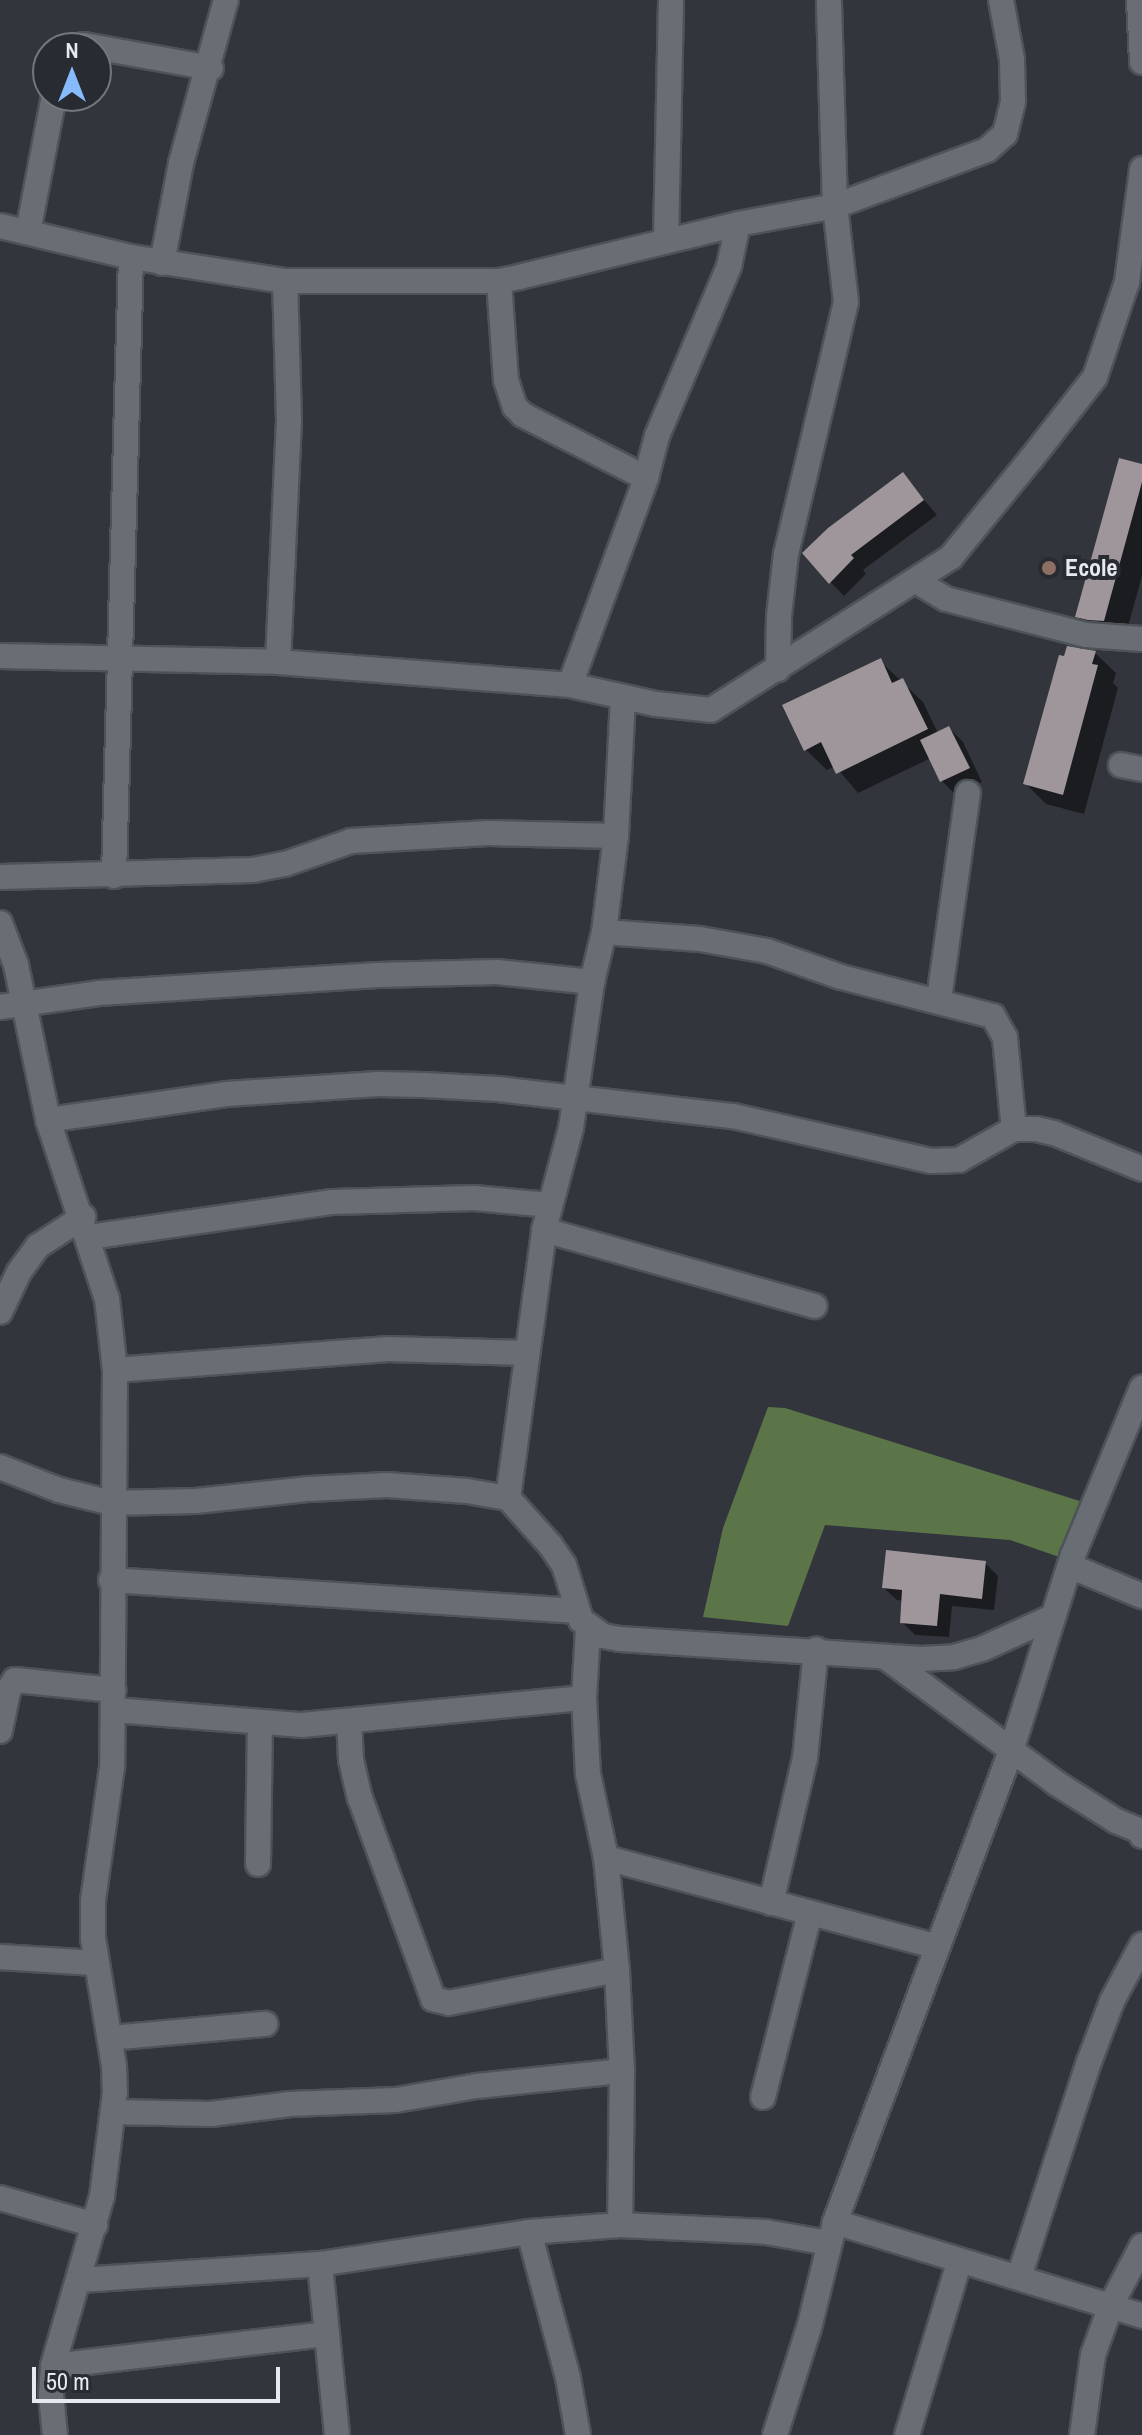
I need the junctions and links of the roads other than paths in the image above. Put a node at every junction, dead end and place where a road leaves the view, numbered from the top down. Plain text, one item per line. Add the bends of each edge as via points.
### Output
1 (226, 0) edge
2 (671, 0) edge
3 (829, 0) edge
4 (1001, 0) edge
5 (1139, 0) edge
6 (112, 49) edge
7 (1142, 62) edge
8 (211, 68) junction
9 (51, 112) edge
10 (1142, 169) edge
11 (835, 206) junction
12 (738, 224) junction
13 (0, 226) edge
14 (28, 232) junction
15 (666, 241) junction
16 (131, 257) junction
17 (162, 263) junction
18 (285, 281) junction
19 (499, 281) junction
20 (1134, 283) edge
21 (646, 478) junction
22 (916, 581) junction
23 (1142, 639) edge
24 (0, 656) edge
25 (123, 659) junction
26 (278, 662) junction
27 (778, 669) junction
28 (570, 685) junction
29 (623, 698) junction
30 (968, 793) dead end
31 (616, 836) junction
32 (114, 876) junction
33 (0, 877) edge
34 (604, 932) junction
35 (2, 936) edge
36 (592, 982) junction
37 (939, 999) junction
38 (12, 1005) edge
39 (575, 1097) junction
40 (48, 1120) junction
41 (1014, 1129) junction
42 (1142, 1169) edge
43 (550, 1205) junction
44 (86, 1227) junction
45 (544, 1230) junction
46 (815, 1306) dead end
47 (0, 1312) edge
48 (526, 1353) junction
49 (115, 1370) junction
50 (1142, 1388) edge
51 (1136, 1422) edge
52 (0, 1467) edge
53 (508, 1498) junction
54 (112, 1503) junction
55 (1070, 1566) junction
56 (111, 1580) junction
57 (1142, 1596) edge
58 (1050, 1618) junction
59 (583, 1620) junction
60 (816, 1650) junction
61 (888, 1659) junction
62 (584, 1698) junction
63 (113, 1700) junction
64 (349, 1721) junction
65 (260, 1722) junction
66 (0, 1731) edge
67 (1012, 1748) junction
68 (1142, 1833) edge
69 (606, 1858) junction
70 (258, 1864) dead end
71 (771, 1903) junction
72 (810, 1913) junction
73 (1142, 1945) edge
74 (937, 1947) junction
75 (0, 1957) edge
76 (95, 1963) junction
77 (617, 1970) junction
78 (265, 2024) dead end
79 (110, 2038) junction
80 (622, 2071) junction
81 (763, 2097) dead end
82 (113, 2112) junction
83 (0, 2198) edge
84 (95, 2225) junction
85 (620, 2225) junction
86 (529, 2232) junction
87 (832, 2232) junction
88 (1142, 2246) edge
89 (959, 2263) junction
90 (320, 2264) junction
91 (1019, 2277) junction
92 (80, 2280) junction
93 (1111, 2305) junction
94 (1142, 2316) edge
95 (327, 2334) junction
96 (53, 2366) junction
97 (55, 2435) edge
98 (337, 2435) edge
99 (578, 2435) edge
100 (775, 2435) edge
101 (907, 2435) edge
102 (1082, 2435) edge

1 - 8 street
2 - 15 street
3 - 11 street
4 - 11 street via 1013,81 1005,134 969,159
5 - 7 street
6 - 8 street
8 - 17 street via 181,163
9 - 14 street
10 - 20 street
11 - 12 street
11 - 27 street via 845,314 786,554
12 - 15 street
12 - 21 street via 725,277 657,436
13 - 14 street
14 - 16 street
15 - 19 street
16 - 17 street
16 - 25 street
17 - 18 street
18 - 19 street
18 - 26 street via 289,421
19 - 21 street via 506,380 515,407
20 - 22 street via 1095,377 951,557
21 - 28 street
22 - 23 street via 946,599 1086,635
22 - 27 street
24 - 25 street
25 - 26 street
25 - 32 street
26 - 28 street
27 - 29 street via 707,711
28 - 29 street
29 - 31 street
30 - 37 street
31 - 32 street via 489,833 351,841 253,870
31 - 34 street
32 - 33 street
34 - 36 street
34 - 37 street via 767,951 841,977
35 - 38 street
36 - 38 street via 497,972 377,975 99,993
36 - 39 street
37 - 41 street via 993,1016 1000,1026
38 - 40 street
39 - 40 street via 378,1084 226,1094
39 - 41 street via 733,1116 931,1161 959,1160
39 - 43 street
40 - 44 street
41 - 42 street via 1054,1133
43 - 44 street via 474,1198 333,1202
43 - 45 street
44 - 47 street via 38,1246
44 - 49 street via 107,1299
45 - 46 street
45 - 48 street
48 - 49 street via 388,1349
48 - 53 street
49 - 54 street
50 - 51 street
51 - 55 street
52 - 54 street
53 - 54 street via 387,1485
53 - 59 street via 564,1565
54 - 56 street
55 - 57 street
55 - 58 street
56 - 59 street
56 - 63 street
58 - 61 street via 954,1657
58 - 67 street
59 - 60 street via 620,1639
59 - 62 street
60 - 61 street
60 - 71 street via 805,1758
61 - 67 street
62 - 64 street
62 - 69 street via 588,1774
63 - 65 street
63 - 66 street via 15,1680
63 - 76 street via 109,1793 93,1901
64 - 65 street
64 - 77 street via 360,1798 433,1999 449,2003
65 - 70 street
67 - 68 street via 1056,1783
67 - 74 street
69 - 71 street
69 - 77 street
71 - 72 street
72 - 74 street
72 - 81 street
73 - 91 street via 1112,2001 1089,2062
74 - 87 street
75 - 76 street
76 - 79 street
77 - 80 street
78 - 79 street
79 - 82 street
80 - 82 street via 396,2100 290,2104 211,2114
80 - 85 street
82 - 84 street
83 - 84 street
84 - 92 street
85 - 86 street
85 - 87 street
86 - 90 street
86 - 99 street
87 - 89 street
87 - 100 street
88 - 93 street
89 - 91 street
89 - 101 street
90 - 92 street
90 - 95 street
91 - 93 street
92 - 96 street
93 - 94 street
93 - 102 street via 1093,2355
95 - 96 street
95 - 98 street
96 - 97 street

